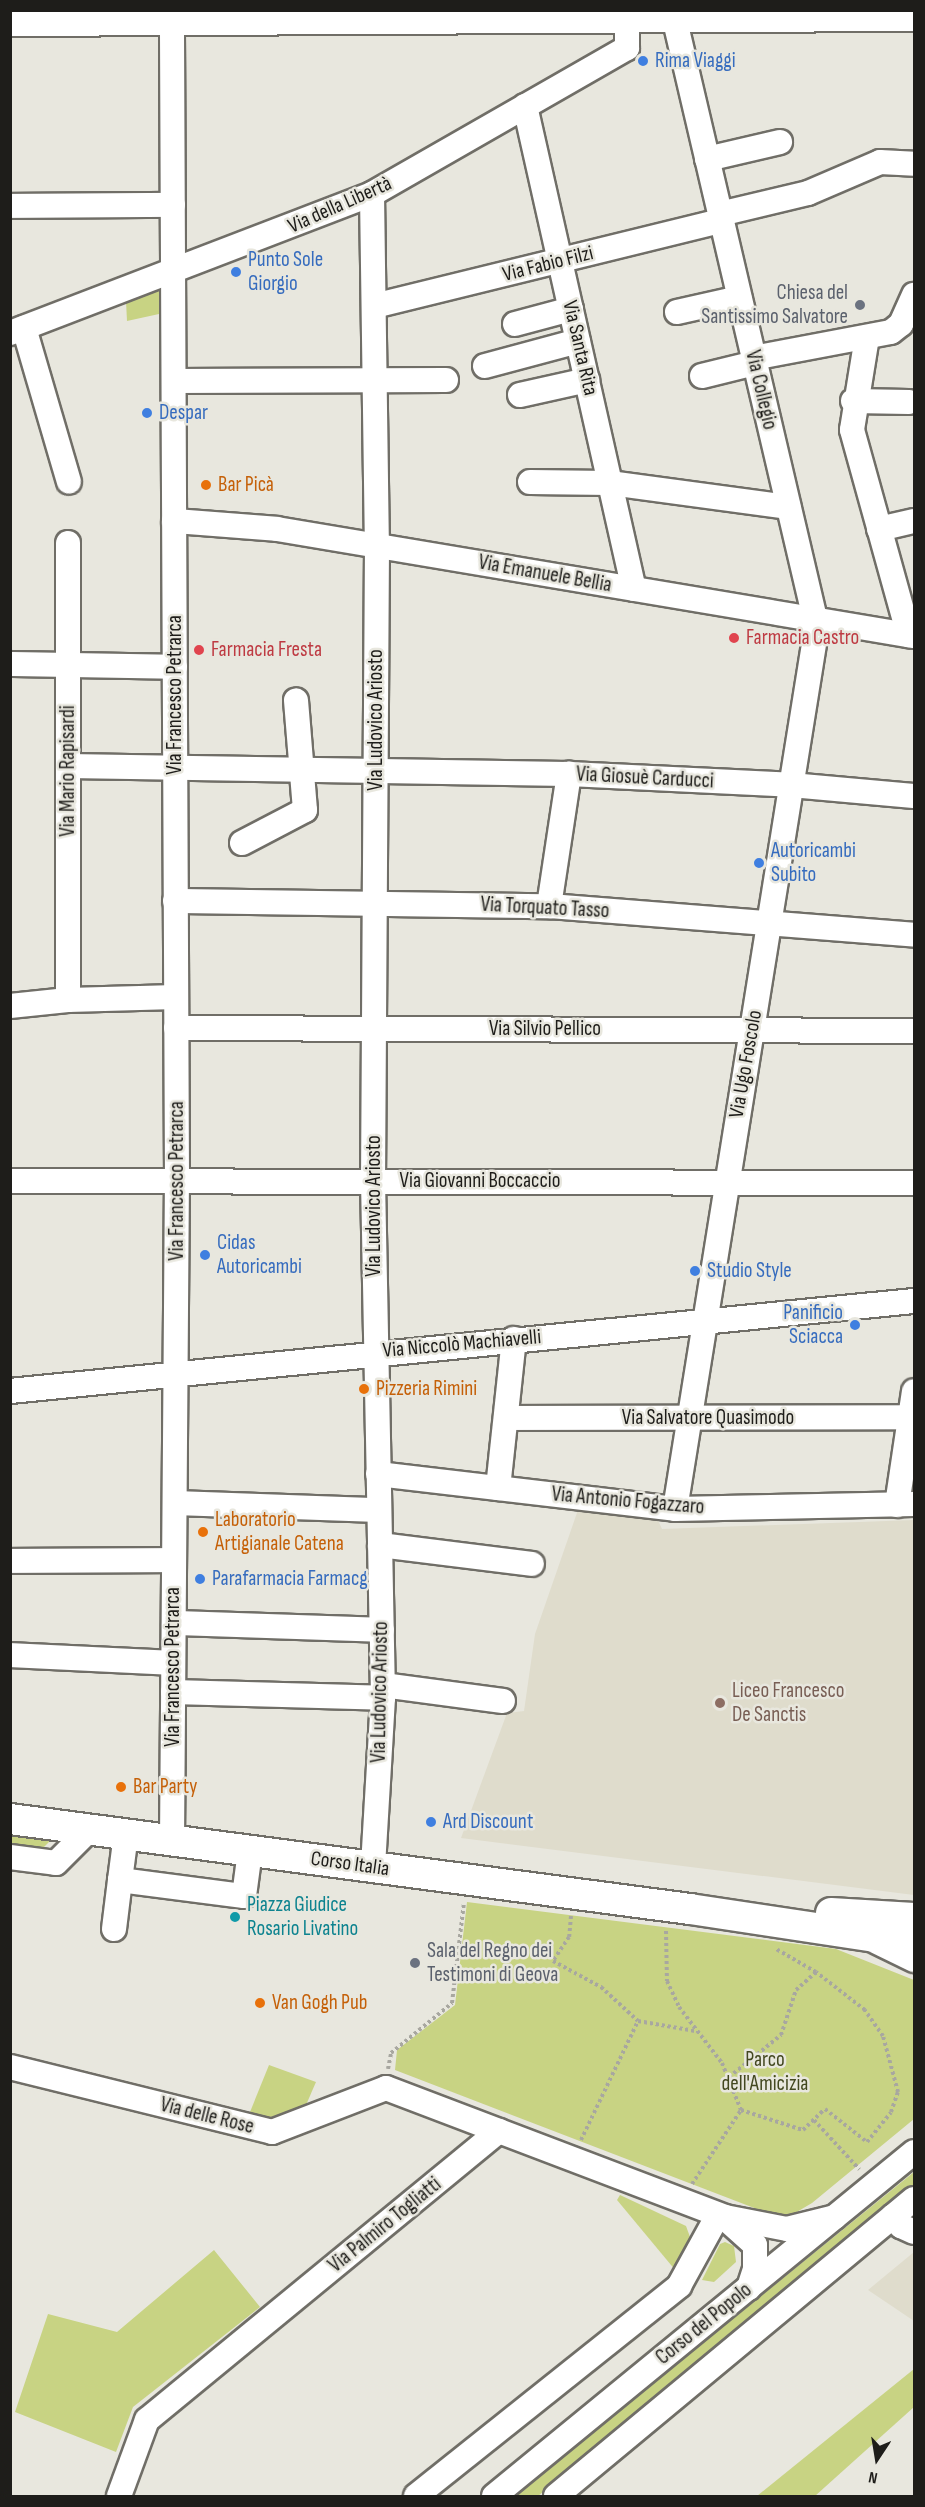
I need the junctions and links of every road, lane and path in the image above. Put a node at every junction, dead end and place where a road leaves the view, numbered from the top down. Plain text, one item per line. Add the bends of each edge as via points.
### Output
1 (478, 16) edge
2 (588, 16) edge
3 (172, 17) edge
4 (915, 19) edge
5 (627, 21) junction
6 (675, 21) junction
7 (10, 24) edge
8 (525, 106) junction
9 (780, 142) dead end
10 (707, 159) junction
11 (915, 164) edge
12 (372, 194) junction
13 (173, 205) junction
14 (10, 206) edge
15 (721, 217) junction
16 (560, 261) junction
17 (173, 273) junction
18 (915, 295) edge
19 (739, 298) junction
20 (374, 306) junction
21 (571, 309) junction
22 (677, 312) dead end
23 (515, 324) dead end
24 (17, 331) edge
25 (867, 337) junction
26 (578, 341) junction
27 (754, 360) junction
28 (485, 366) dead end
29 (702, 376) dead end
30 (375, 380) junction
31 (446, 380) dead end
32 (587, 380) junction
33 (174, 381) junction
34 (520, 395) dead end
35 (854, 401) junction
36 (909, 402) dead end
37 (69, 482) dead end
38 (530, 483) dead end
39 (610, 483) junction
40 (788, 507) junction
41 (174, 521) junction
42 (915, 521) edge
43 (879, 529) junction
44 (68, 543) dead end
45 (378, 546) junction
46 (634, 589) junction
47 (814, 619) junction
48 (912, 636) edge
49 (10, 664) edge
50 (68, 665) junction
51 (175, 667) junction
52 (296, 700) dead end
53 (68, 766) junction
54 (175, 768) junction
55 (302, 770) junction
56 (376, 771) junction
57 (569, 774) junction
58 (791, 785) junction
59 (915, 796) edge
60 (242, 843) dead end
61 (176, 901) junction
62 (375, 903) junction
63 (549, 906) junction
64 (767, 925) junction
65 (915, 935) edge
66 (176, 997) junction
67 (68, 1000) junction
68 (10, 1006) edge
69 (176, 1028) junction
70 (374, 1029) junction
71 (752, 1030) junction
72 (915, 1031) edge
73 (177, 1179) junction
74 (10, 1180) edge
75 (373, 1180) junction
76 (725, 1182) junction
77 (915, 1184) edge
78 (915, 1301) edge
79 (704, 1322) junction
80 (514, 1340) junction
81 (375, 1352) junction
82 (176, 1374) junction
83 (10, 1391) edge
84 (915, 1391) edge
85 (910, 1417) junction
86 (506, 1418) junction
87 (689, 1418) junction
88 (378, 1474) junction
89 (498, 1488) junction
90 (175, 1503) junction
91 (906, 1505) edge
92 (675, 1509) junction
93 (379, 1510) junction
94 (380, 1545) junction
95 (174, 1560) junction
96 (10, 1561) edge
97 (532, 1564) dead end
98 (174, 1623) junction
99 (382, 1630) junction
100 (10, 1654) edge
101 (173, 1663) junction
102 (173, 1692) junction
103 (383, 1692) junction
104 (503, 1701) dead end
105 (10, 1820) edge
106 (89, 1830) junction
107 (126, 1834) junction
108 (172, 1841) junction
109 (250, 1851) junction
110 (10, 1857) edge
111 (373, 1867) junction
112 (120, 1880) junction
113 (465, 1900) dead end
114 (915, 1910) edge
115 (571, 1913) dead end
116 (678, 1917) junction
117 (915, 1918) edge
118 (869, 1924) junction
119 (114, 1929) dead end
120 (915, 1942) edge
121 (769, 1946) dead end
122 (915, 1960) edge
123 (816, 1972) junction
124 (638, 2021) junction
125 (696, 2031) junction
126 (10, 2067) edge
127 (729, 2077) junction
128 (386, 2088) junction
129 (741, 2110) junction
130 (814, 2120) junction
131 (499, 2131) junction
132 (579, 2144) dead end
133 (915, 2152) edge
134 (859, 2169) dead end
135 (688, 2188) dead end
136 (915, 2199) edge
137 (722, 2216) junction
138 (893, 2216) junction
139 (835, 2217) junction
140 (915, 2232) edge
141 (749, 2288) junction
142 (119, 2496) edge
143 (416, 2496) edge
144 (494, 2496) edge
145 (556, 2496) edge

1 - 2 street
1 - 3 street
2 - 5 street
3 - 7 street
3 - 13 street, Via Francesco Petrarca
4 - 6 street
5 - 6 street
5 - 8 street, Via della Libertà via 627,48
6 - 10 street, Via Collegio
8 - 12 street, Via della Libertà
8 - 16 street, Via Santa Rita
9 - 10 street
10 - 15 street, Via Collegio
11 - 15 street, Via Fabio Filzi via 880,162 808,193
12 - 17 street, Via della Libertà
12 - 20 street, Via Ludovico Ariosto
13 - 14 street
13 - 17 street, Via Francesco Petrarca
15 - 16 street, Via Fabio Filzi
15 - 19 street, Via Collegio
16 - 20 street, Via Fabio Filzi
16 - 21 street, Via Santa Rita
17 - 24 street, Via della Libertà
17 - 33 street, Via Francesco Petrarca
18 - 25 street via 901,324 891,332
19 - 22 street
19 - 27 street, Via Collegio
20 - 30 street, Via Ludovico Ariosto
21 - 23 street
21 - 26 street, Via Santa Rita
24 - 37 street
25 - 27 street
25 - 35 street
26 - 28 street
26 - 32 street, Via Santa Rita
27 - 29 street
27 - 40 street, Via Collegio
30 - 31 street
30 - 33 street
30 - 45 street, Via Ludovico Ariosto
32 - 34 street
32 - 39 street, Via Santa Rita
33 - 41 street, Via Francesco Petrarca
35 - 36 street
35 - 43 street via 852,430
38 - 39 street
39 - 40 street
39 - 46 street, Via Santa Rita
40 - 47 street, Via Collegio
41 - 45 street, Via Emanuele Bellia via 277,529
41 - 51 street, Via Francesco Petrarca
42 - 43 street
43 - 48 street
44 - 50 street, Via Mario Rapisardi
45 - 46 street, Via Emanuele Bellia
45 - 56 street, Via Ludovico Ariosto
46 - 47 street, Via Emanuele Bellia
47 - 48 street, Via Emanuele Bellia
47 - 58 street, Via Ugo Foscolo via 815,638
49 - 50 street
50 - 51 street
50 - 53 street, Via Mario Rapisardi
51 - 54 street, Via Francesco Petrarca
52 - 55 street
53 - 54 street, Via Giosuè Carducci
53 - 67 street, Via Mario Rapisardi
54 - 55 street, Via Giosuè Carducci
54 - 61 street, Via Francesco Petrarca
55 - 56 street, Via Giosuè Carducci
55 - 60 street via 305,810
56 - 57 street, Via Giosuè Carducci
56 - 62 street, Via Ludovico Ariosto
57 - 58 street, Via Giosuè Carducci
57 - 63 street
58 - 59 street, Via Giosuè Carducci
58 - 64 street, Via Ugo Foscolo
61 - 62 street, Via Torquato Tasso
61 - 66 street, Via Francesco Petrarca
62 - 63 street, Via Torquato Tasso
62 - 70 street, Via Ludovico Ariosto
63 - 64 street, Via Torquato Tasso
64 - 65 street, Via Torquato Tasso
64 - 71 street, Via Ugo Foscolo
66 - 67 street
66 - 69 street, Via Francesco Petrarca
67 - 68 street
69 - 70 street, Via Silvio Pellico
69 - 73 street, Via Francesco Petrarca
70 - 71 street, Via Silvio Pellico
70 - 75 street, Via Ludovico Ariosto
71 - 72 street, Via Silvio Pellico
71 - 76 street, Via Ugo Foscolo
73 - 74 street, Via Giovanni Boccaccio
73 - 75 street, Via Giovanni Boccaccio
73 - 82 street, Via Francesco Petrarca
75 - 76 street, Via Giovanni Boccaccio
75 - 81 street, Via Ludovico Ariosto
76 - 77 street, Via Giovanni Boccaccio
76 - 79 street, Via Ugo Foscolo
78 - 79 street, Via Niccolò Machiavelli
79 - 80 street, Via Niccolò Machiavelli
79 - 87 street, Via Ugo Foscolo
80 - 81 street, Via Niccolò Machiavelli
80 - 86 street
81 - 82 street, Via Niccolò Machiavelli
81 - 88 street, Via Ludovico Ariosto
82 - 83 street, Via Niccolò Machiavelli
82 - 90 street, Via Francesco Petrarca
84 - 85 street
85 - 87 street, Via Salvatore Quasimodo
85 - 91 street
86 - 87 street, Via Salvatore Quasimodo
86 - 89 street
87 - 92 street, Via Ugo Foscolo
88 - 89 street, Via Antonio Fogazzaro
88 - 93 street, Via Ludovico Ariosto
89 - 92 street, Via Antonio Fogazzaro
90 - 93 street
90 - 95 street, Via Francesco Petrarca
91 - 92 street, Via Antonio Fogazzaro
93 - 94 street, Via Ludovico Ariosto
94 - 97 street
94 - 99 street, Via Ludovico Ariosto
95 - 96 street
95 - 98 street, Via Francesco Petrarca
98 - 99 street
98 - 101 street, Via Francesco Petrarca
99 - 103 street, Via Ludovico Ariosto
100 - 101 street
101 - 102 street, Via Francesco Petrarca
102 - 103 street
102 - 108 street, Via Francesco Petrarca
103 - 104 street
103 - 111 street, Via Ludovico Ariosto
105 - 106 main road, Corso Italia
106 - 107 main road, Corso Italia
106 - 110 street via 56,1863
107 - 108 main road, Corso Italia
107 - 112 street
108 - 109 main road, Corso Italia
109 - 111 main road, Corso Italia
109 - 112 street via 244,1896
111 - 116 main road, Corso Italia
112 - 119 street
113 - 128 path via 452,2003 391,2053
114 - 118 street
115 - 124 path via 569,1937 553,1961 601,1987
116 - 118 main road, Corso Italia
116 - 125 path via 668,1981
117 - 118 main road
118 - 120 main road
118 - 122 street
121 - 123 path
123 - 127 path via 796,1990 781,2035
123 - 130 path via 865,2010 884,2036 898,2091 891,2112 867,2142 825,2109
124 - 125 path
124 - 132 path
125 - 127 path
126 - 128 street, Via delle Rose via 272,2132
127 - 129 path
128 - 131 street
129 - 130 path via 803,2130
129 - 135 path
130 - 134 path
131 - 137 street
131 - 142 street, Via Palmiro Togliatti via 147,2420
133 - 139 street, Corso del Popolo
136 - 138 street, Corso del Popolo
137 - 139 street via 787,2229
137 - 141 street via 754,2245 756,2263
137 - 143 street via 679,2286 455,2469
138 - 140 street via 901,2226
138 - 145 street, Corso del Popolo
139 - 141 street, Corso del Popolo
141 - 144 street, Corso del Popolo

